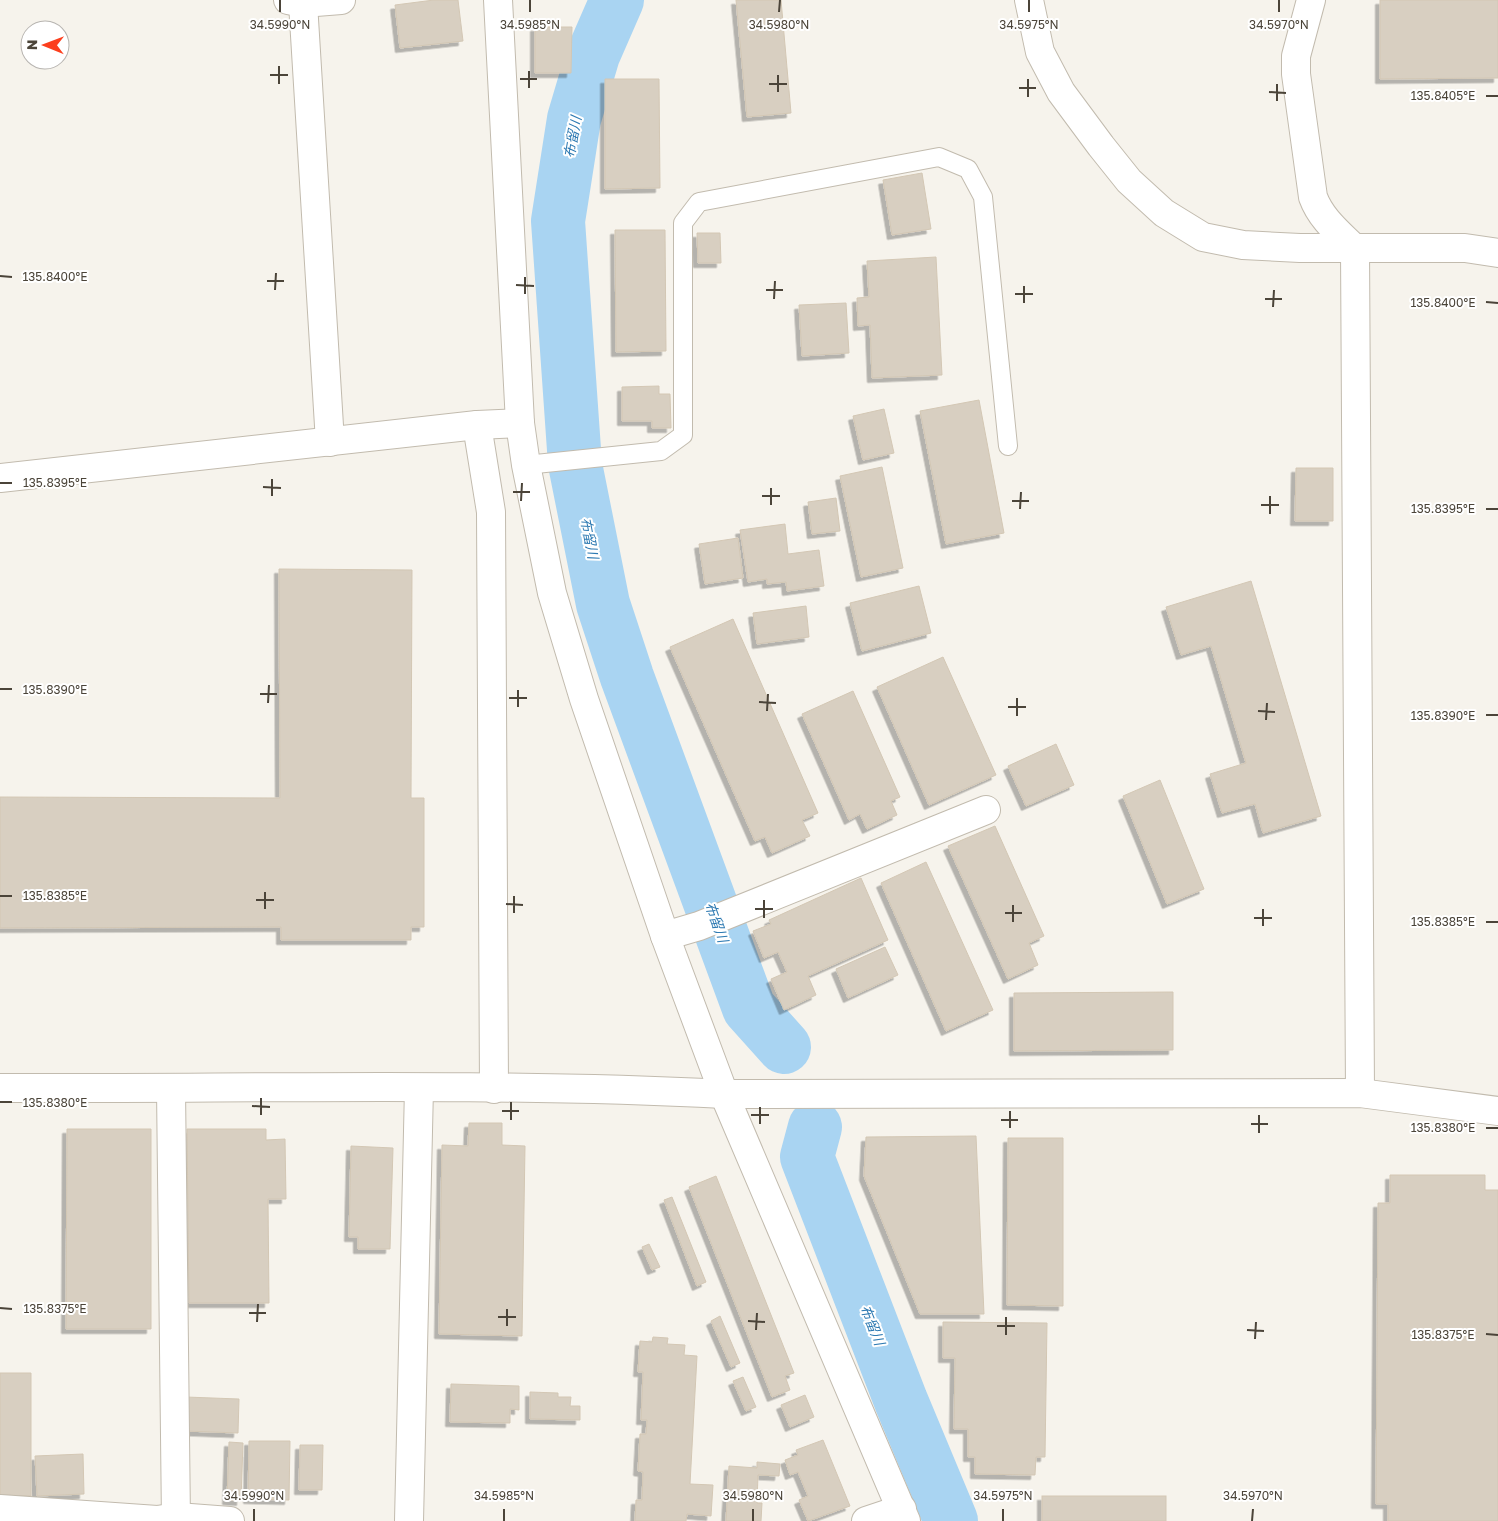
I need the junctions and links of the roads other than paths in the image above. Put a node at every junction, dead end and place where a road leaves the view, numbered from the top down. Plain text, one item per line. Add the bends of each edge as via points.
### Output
1 (341, 0) edge
2 (498, 0) edge
3 (1028, 0) edge
4 (1311, 0) edge
5 (296, 2) edge
6 (1355, 249) junction
7 (1498, 253) edge
8 (520, 423) junction
9 (477, 425) junction
10 (330, 442) junction
11 (1008, 446) dead end
12 (526, 465) junction
13 (0, 478) edge
14 (986, 810) dead end
15 (666, 936) junction
16 (0, 1088) edge
17 (419, 1088) junction
18 (171, 1089) junction
19 (494, 1089) junction
20 (1360, 1093) junction
21 (724, 1094) junction
22 (1498, 1111) edge
23 (0, 1509) edge
24 (904, 1515) edge
25 (177, 1519) edge
26 (230, 1521) edge
27 (409, 1521) edge
28 (866, 1521) edge

1 - 5 street
2 - 8 street
3 - 6 street via 1040,52 1061,92 1129,181 1164,213 1203,237 1235,243
4 - 6 street via 1296,56 1296,74 1313,197 1322,214
5 - 10 street
6 - 7 street via 1465,248
6 - 20 street
8 - 9 street
8 - 12 street
9 - 10 street
9 - 19 street via 491,512
10 - 13 street
11 - 12 lane via 983,197 968,169 939,157 699,202 683,223 683,435 661,451
12 - 15 street via 552,593 584,700
14 - 15 street via 699,926
15 - 21 street
16 - 18 street
17 - 18 street
17 - 19 street
17 - 27 street
18 - 25 street
19 - 21 street via 656,1090
20 - 21 street
20 - 22 street
21 - 24 street
23 - 25 street
24 - 28 street
25 - 26 street

